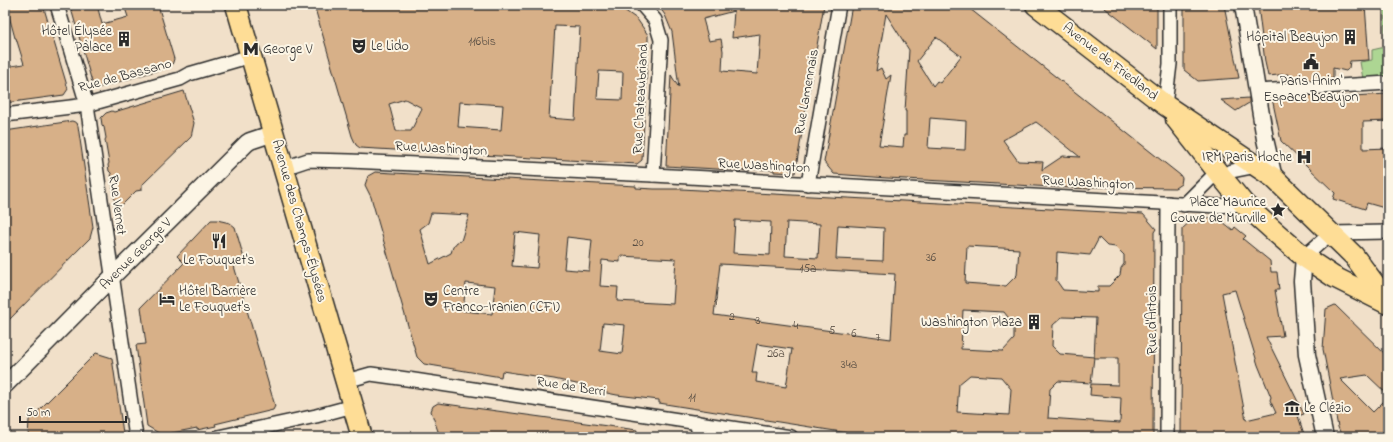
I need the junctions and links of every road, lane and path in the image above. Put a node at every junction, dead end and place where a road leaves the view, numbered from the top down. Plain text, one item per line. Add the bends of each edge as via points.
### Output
1 (57, 5) edge
2 (236, 5) edge
3 (642, 5) edge
4 (838, 5) edge
5 (1036, 5) edge
6 (1170, 5) edge
7 (1243, 5) edge
8 (251, 56) junction
9 (1388, 83) edge
10 (1257, 92) junction
11 (87, 105) junction
12 (1165, 105) junction
13 (5, 115) edge
14 (274, 133) junction
15 (1256, 166) junction
16 (284, 168) junction
17 (653, 175) junction
18 (1220, 175) junction
19 (1274, 178) junction
20 (808, 184) junction
21 (1168, 203) junction
22 (1244, 204) junction
23 (1184, 205) junction
24 (1331, 232) junction
25 (1388, 232) edge
26 (1304, 257) junction
27 (112, 277) junction
28 (1388, 303) edge
29 (346, 381) junction
30 (5, 385) edge
31 (353, 406) junction
32 (696, 422) junction
33 (136, 437) edge
34 (218, 437) edge
35 (362, 437) edge
36 (700, 437) edge
37 (791, 437) edge
38 (1167, 437) edge
39 (1325, 437) edge

1 - 11 street, Rue Vernet
2 - 8 main road, Avenue des Champs-Élysées
3 - 17 street, Rue Chateaubriand via 655,20 661,40
4 - 20 street, Rue Lamennais
5 - 12 main road, Avenue de Friedland
6 - 12 street via 1170,64
7 - 10 street
8 - 11 street, Rue de Bassano
8 - 14 main road, Avenue des Champs-Élysées
9 - 10 street
10 - 19 street
11 - 13 street, Rue de Bassano
11 - 27 street, Rue Vernet
12 - 15 main road, Avenue de Friedland
12 - 18 main road, Avenue de Friedland
14 - 16 main road, Avenue des Champs-Élysées
14 - 27 street, Avenue George V via 247,143
15 - 18 street
15 - 19 main road, Avenue de Friedland
16 - 17 street, Rue Washington via 308,160
16 - 29 main road, Avenue des Champs-Élysées
17 - 20 street, Rue Washington
18 - 22 main road, Avenue de Friedland
18 - 23 street via 1210,179
19 - 24 main road, Avenue de Friedland
20 - 21 street, Rue Washington
21 - 23 street, Rue Washington
21 - 38 street, Rue d'Artois
22 - 23 street, Rue Washington
22 - 26 main road, Avenue de Friedland
24 - 25 street
24 - 26 street
24 - 28 main road, Avenue de Friedland via 1358,262
26 - 28 main road, Avenue de Friedland via 1334,277
26 - 39 street via 1302,281 1307,355
27 - 30 street, Avenue George V
27 - 33 street, Rue Vernet
29 - 31 main road, Avenue des Champs-Élysées
29 - 32 street, Rue de Berri via 371,374
31 - 34 street
31 - 35 main road, Avenue des Champs-Élysées
32 - 36 street
32 - 37 street, Rue de Berri

